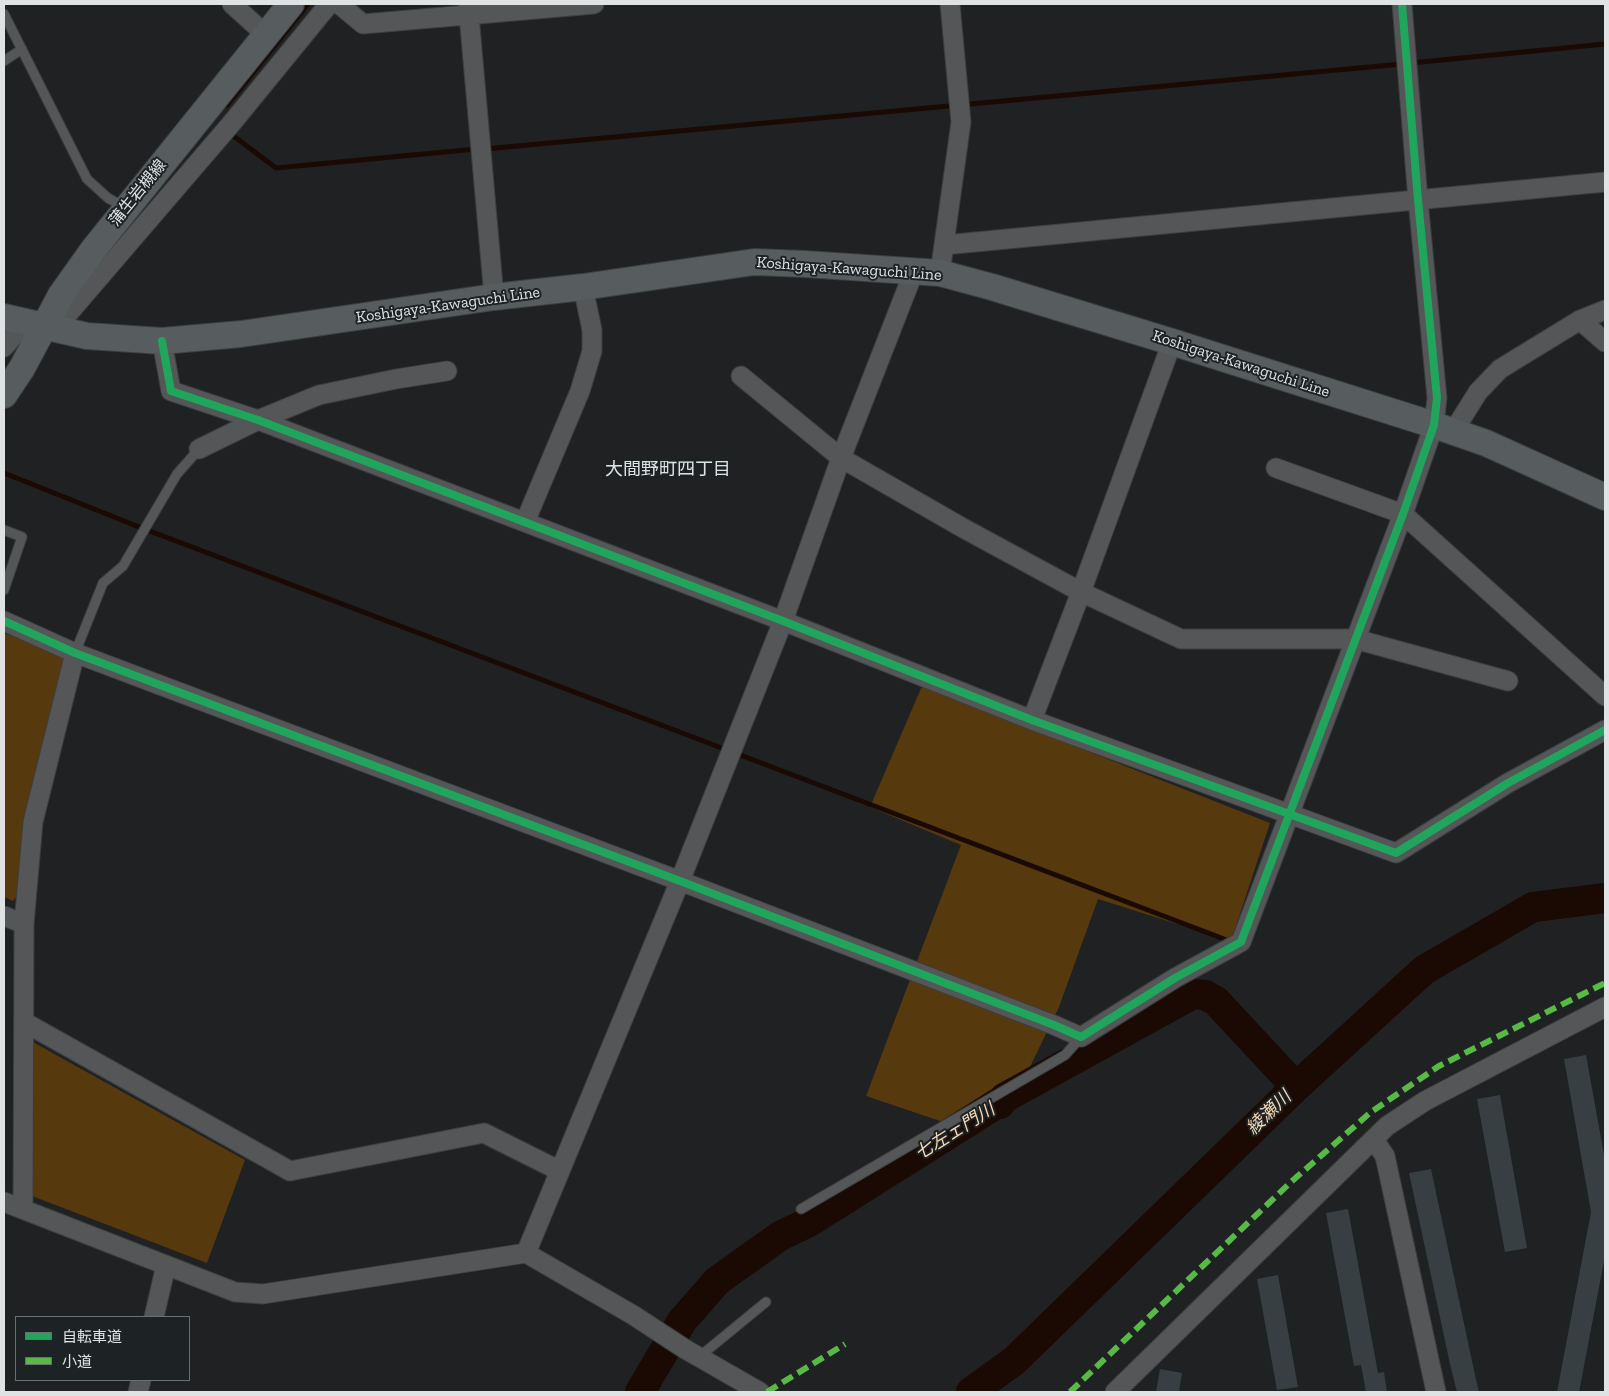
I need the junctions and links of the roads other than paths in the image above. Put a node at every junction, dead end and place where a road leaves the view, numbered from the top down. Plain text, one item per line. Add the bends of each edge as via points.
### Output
1 (232, 4) edge
2 (291, 4) edge
3 (328, 4) edge
4 (339, 4) edge
5 (594, 4) edge
6 (950, 4) edge
7 (1402, 4) edge
8 (468, 10) edge
9 (4, 14) edge
10 (266, 35) junction
11 (22, 49) junction
12 (4, 61) edge
13 (1605, 182) edge
14 (1418, 200) junction
15 (126, 208) junction
16 (944, 246) junction
17 (914, 272) junction
18 (940, 273) junction
19 (583, 287) junction
20 (494, 298) junction
21 (1605, 310) edge
22 (1580, 320) junction
23 (32, 324) edge
24 (162, 342) junction
25 (1172, 342) junction
26 (1605, 342) edge
27 (4, 347) edge
28 (447, 371) dead end
29 (741, 376) dead end
30 (4, 395) edge
31 (258, 420) junction
32 (1444, 429) junction
33 (199, 449) joint
34 (841, 458) junction
35 (1276, 468) dead end
36 (1605, 497) edge
37 (1403, 514) junction
38 (525, 522) junction
39 (4, 530) edge
40 (4, 590) edge
41 (1081, 592) junction
42 (4, 621) edge
43 (783, 621) junction
44 (1355, 639) junction
45 (75, 653) junction
46 (1508, 681) dead end
47 (1605, 696) edge
48 (1032, 720) junction
49 (1605, 730) edge
50 (1288, 815) junction
51 (680, 881) junction
52 (4, 916) edge
53 (24, 924) junction
54 (1605, 1007) edge
55 (24, 1022) junction
56 (1081, 1037) junction
57 (1374, 1140) junction
58 (560, 1171) junction
59 (4, 1202) edge
60 (23, 1209) junction
61 (801, 1209) dead end
62 (526, 1253) junction
63 (166, 1265) junction
64 (766, 1302) dead end
65 (154, 1316) edge
66 (699, 1357) junction
67 (760, 1392) edge
68 (1115, 1392) edge
69 (1436, 1392) edge

1 - 10 street
2 - 10 main road, 蒲生岩槻線
3 - 23 street via 231,124
4 - 8 street via 363,24
5 - 8 street
6 - 16 street via 961,122
7 - 14 street
8 - 20 street
9 - 11 lane
10 - 15 main road, 蒲生岩槻線
11 - 12 lane
11 - 15 lane via 87,179 108,198
13 - 14 street
14 - 16 street
14 - 32 street via 1437,398
15 - 23 main road, 蒲生岩槻線 via 61,295
16 - 18 street
17 - 18 main road, Koshigaya-Kawaguchi Line
17 - 19 main road, Koshigaya-Kawaguchi Line via 754,262
17 - 34 street
18 - 25 main road, Koshigaya-Kawaguchi Line
19 - 20 main road, Koshigaya-Kawaguchi Line
19 - 38 street via 592,330 592,351 580,392
20 - 24 main road, Koshigaya-Kawaguchi Line
21 - 22 street
22 - 26 street
22 - 32 street via 1500,369
23 - 24 main road, Koshigaya-Kawaguchi Line via 87,336
23 - 27 street
23 - 30 main road, 蒲生岩槻線 via 22,368
24 - 31 street via 171,391
25 - 32 main road, Koshigaya-Kawaguchi Line
25 - 41 street
28 - 31 street via 396,378 319,395
29 - 34 street
31 - 33 street
31 - 38 street
32 - 36 main road, Koshigaya-Kawaguchi Line via 1486,444
32 - 37 street
33 - 45 lane via 177,474 123,566 103,583
34 - 41 street
34 - 43 street
35 - 37 street
37 - 44 street
37 - 47 street
38 - 43 street
39 - 40 lane via 22,537
41 - 44 street via 1182,639
41 - 48 street
42 - 45 street
43 - 48 street
43 - 51 street
44 - 46 street
44 - 50 street
45 - 51 street
45 - 53 street via 33,822
48 - 50 street
49 - 50 street via 1508,783 1396,852
50 - 56 street via 1241,942 1175,978
51 - 56 street
51 - 58 street
52 - 53 street
53 - 55 street
54 - 57 street via 1425,1101 1387,1126
55 - 58 street via 290,1171 484,1133
55 - 60 street
56 - 61 lane via 1065,1055
57 - 68 street
57 - 69 street via 1386,1156
58 - 62 street
59 - 60 street
60 - 63 street
62 - 63 street via 263,1294 234,1292
62 - 66 street
63 - 65 street
64 - 66 lane
66 - 67 street

